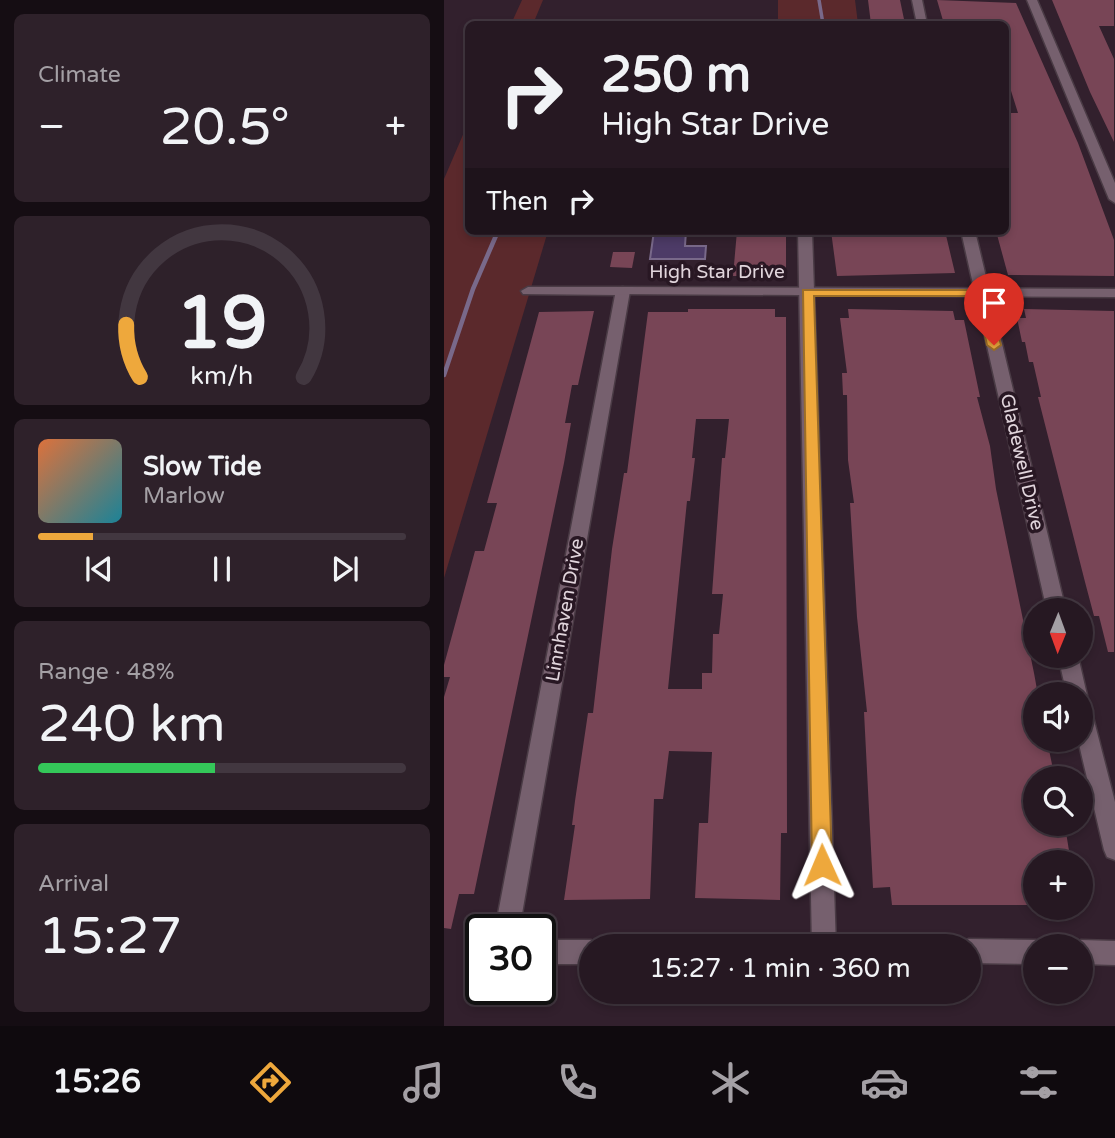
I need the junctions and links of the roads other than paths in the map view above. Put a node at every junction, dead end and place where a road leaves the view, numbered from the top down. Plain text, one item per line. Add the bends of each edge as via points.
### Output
1 (917, 0) edge
2 (1032, 0) edge
3 (921, 21) edge
4 (1114, 199) edge
5 (805, 235) edge
6 (969, 235) edge
7 (529, 291) dead end
8 (622, 291) junction
9 (807, 292) junction
10 (981, 292) junction
11 (1114, 293) edge
12 (1054, 598) edge
13 (1091, 752) edge
14 (1114, 850) edge
15 (512, 914) edge
16 (824, 934) edge
17 (981, 951) edge
18 (556, 952) edge
19 (579, 952) edge
20 (1023, 952) edge
21 (1093, 952) edge
22 (1114, 953) edge

1 - 3 street
2 - 4 street
5 - 9 street
6 - 10 street, Gladewell Drive
7 - 8 street, High Star Drive
8 - 9 street, High Star Drive
8 - 15 street, Linnhaven Drive
9 - 10 street, High Star Drive
9 - 16 street
10 - 11 street, High Star Drive
10 - 12 street, Gladewell Drive
13 - 14 street
17 - 20 street
18 - 19 street
21 - 22 street

